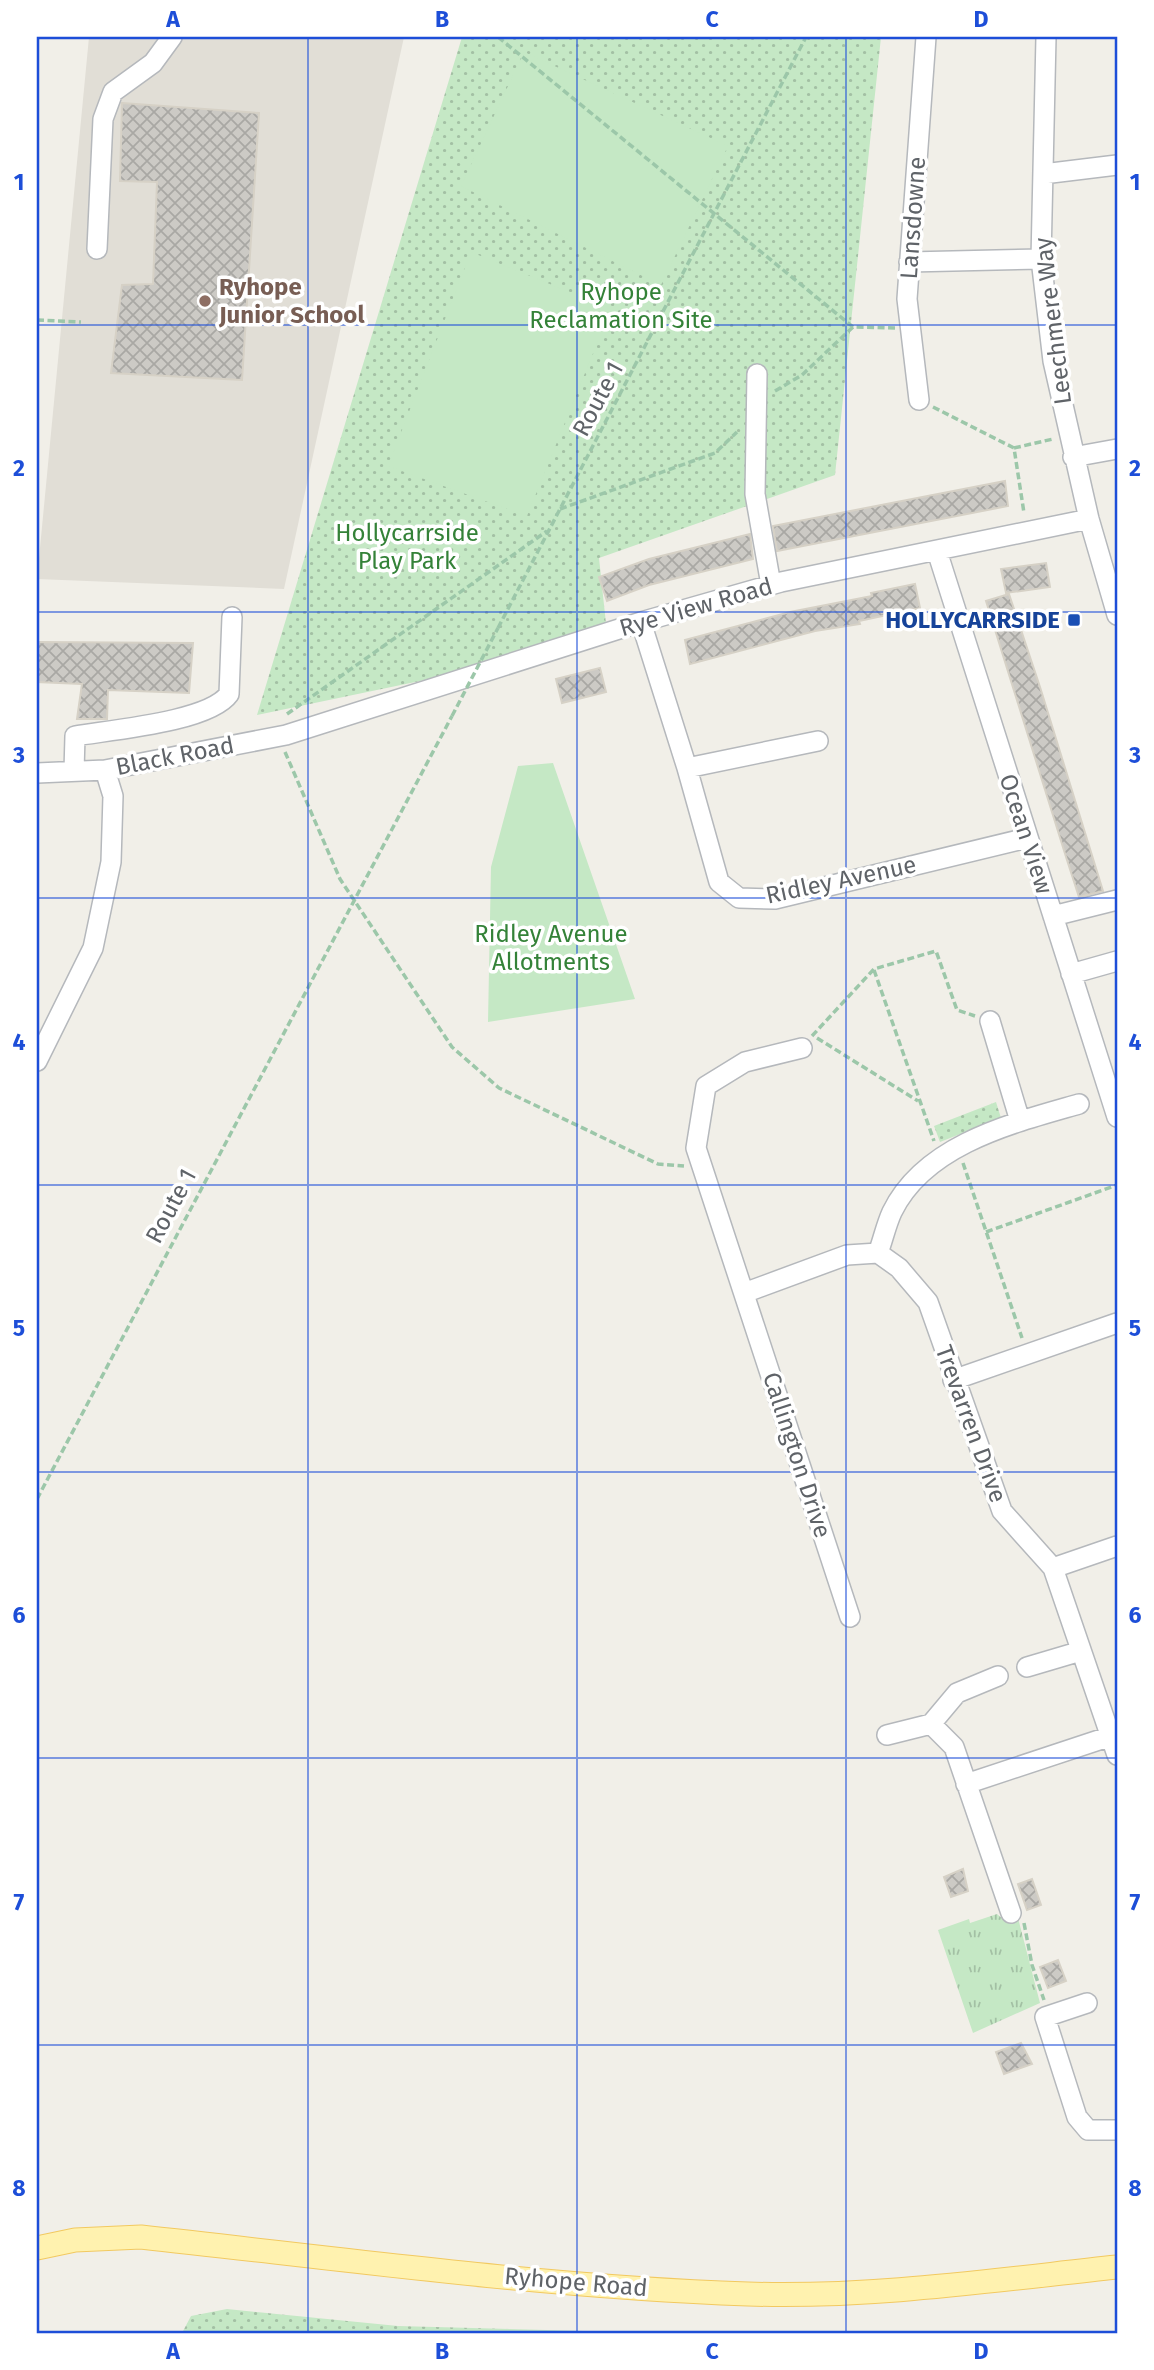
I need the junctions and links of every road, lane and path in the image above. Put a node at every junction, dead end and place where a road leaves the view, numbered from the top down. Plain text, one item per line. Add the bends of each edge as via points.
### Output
1 (172, 37) edge
2 (498, 37) edge
3 (806, 37) edge
4 (926, 37) edge
5 (1046, 37) edge
6 (1117, 165) edge
7 (1043, 174) junction
8 (714, 213) junction
9 (97, 248) dead end
10 (1041, 259) junction
11 (909, 262) junction
12 (37, 320) edge
13 (81, 322) dead end
14 (853, 327) junction
15 (911, 328) junction
16 (757, 374) dead end
17 (919, 400) joint
18 (756, 408) junction
19 (1069, 435) junction
20 (1014, 448) junction
21 (1117, 449) edge
22 (1073, 457) junction
23 (560, 509) junction
24 (1089, 519) junction
25 (549, 530) junction
26 (1027, 532) junction
27 (937, 551) junction
28 (771, 585) junction
29 (1117, 615) edge
30 (232, 617) dead end
31 (641, 622) junction
32 (312, 727) joint
33 (277, 729) junction
34 (818, 741) dead end
35 (687, 768) junction
36 (105, 770) junction
37 (74, 771) junction
38 (37, 773) edge
39 (1027, 838) junction
40 (1117, 900) edge
41 (355, 901) junction
42 (1053, 916) junction
43 (1117, 961) edge
44 (874, 969) junction
45 (1072, 974) junction
46 (990, 1021) joint
47 (807, 1042) junction
48 (37, 1061) edge
49 (1112, 1084) edge
50 (919, 1102) junction
51 (1079, 1104) dead end
52 (1117, 1117) edge
53 (1020, 1121) junction
54 (958, 1148) junction
55 (940, 1159) junction
56 (703, 1168) junction
57 (1117, 1185) edge
58 (986, 1232) junction
59 (878, 1253) junction
60 (744, 1293) junction
61 (1117, 1323) edge
62 (1027, 1354) junction
63 (953, 1380) junction
64 (37, 1499) edge
65 (1117, 1546) edge
66 (1053, 1568) junction
67 (850, 1617) dead end
68 (1080, 1651) junction
69 (1027, 1667) dead end
70 (998, 1676) dead end
71 (932, 1724) junction
72 (887, 1735) dead end
73 (1111, 1736) junction
74 (1117, 1755) edge
75 (966, 1784) junction
76 (1011, 1913) joint
77 (1087, 2003) dead end
78 (1045, 2017) junction
79 (1117, 2130) edge
80 (37, 2248) edge
81 (1117, 2267) edge

1 - 9 street via 153,62 113,92 103,119
2 - 8 path
3 - 8 path, Route 1
4 - 11 street, Lansdowne
5 - 7 street, Leechmere Way
6 - 7 street
7 - 10 street, Leechmere Way
8 - 14 path
8 - 23 path, Route 1
10 - 11 street
10 - 19 street, Leechmere Way via 1053,361
11 - 15 street, Lansdowne
12 - 13 path
14 - 15 path
14 - 18 path via 802,375
15 - 17 street, Lansdowne
16 - 18 street
17 - 20 path
18 - 23 path via 715,453
18 - 28 street via 755,494
19 - 20 path
19 - 22 street, Leechmere Way
20 - 26 path
21 - 22 street
22 - 24 street, Leechmere Way
23 - 25 path, Route 1
24 - 26 street, Rye View Road
24 - 29 street, Leechmere Way
25 - 33 path
25 - 41 path, Route 1, bridge
26 - 27 street, Rye View Road
27 - 28 street, Rye View Road
27 - 39 street, Ocean View
28 - 31 street, Rye View Road
30 - 37 street via 229,694 223,701 181,716 75,736
31 - 32 street, Rye View Road
31 - 35 street, Ridley Avenue
32 - 33 street, Black Road
33 - 36 street, Black Road
33 - 41 path via 340,878
34 - 35 street
35 - 39 street, Ridley Avenue via 719,882 739,898 775,899
36 - 37 street, Black Road
36 - 48 street via 113,796 111,862 93,948
37 - 38 street, Black Road
39 - 42 street, Ocean View
40 - 42 street
41 - 56 path via 452,1048 499,1088 658,1164
41 - 64 path, Route 1
42 - 45 street, Ocean View
43 - 45 street
44 - 46 path via 936,951 957,1010
44 - 47 path
44 - 50 path
45 - 49 street, Ocean View
46 - 53 street
47 - 50 path
47 - 56 street, Callington Drive via 746,1062 706,1086 696,1148
49 - 52 street, Ocean View
50 - 55 path
51 - 53 street
53 - 54 street
54 - 55 street
54 - 58 path
55 - 59 street via 925,1169 892,1211
56 - 60 street, Callington Drive
57 - 58 path
58 - 62 path
59 - 60 street via 846,1255
59 - 63 street, Trevarren Drive via 899,1268 928,1302
60 - 67 street, Callington Drive
61 - 62 street
62 - 63 street
63 - 66 street, Trevarren Drive via 1002,1511
65 - 66 street
66 - 68 street, Trevarren Drive
68 - 69 street
68 - 73 street, Trevarren Drive
70 - 71 street via 957,1693
71 - 72 street
71 - 75 street via 954,1747
73 - 74 street, Trevarren Drive
73 - 75 street
75 - 76 street
76 - 78 path via 1020,1911 1030,1941
77 - 78 street
78 - 79 street via 1077,2117 1088,2130
80 - 81 main road, Ryhope Road via 75,2240 141,2237 571,2284 750,2294 889,2291

